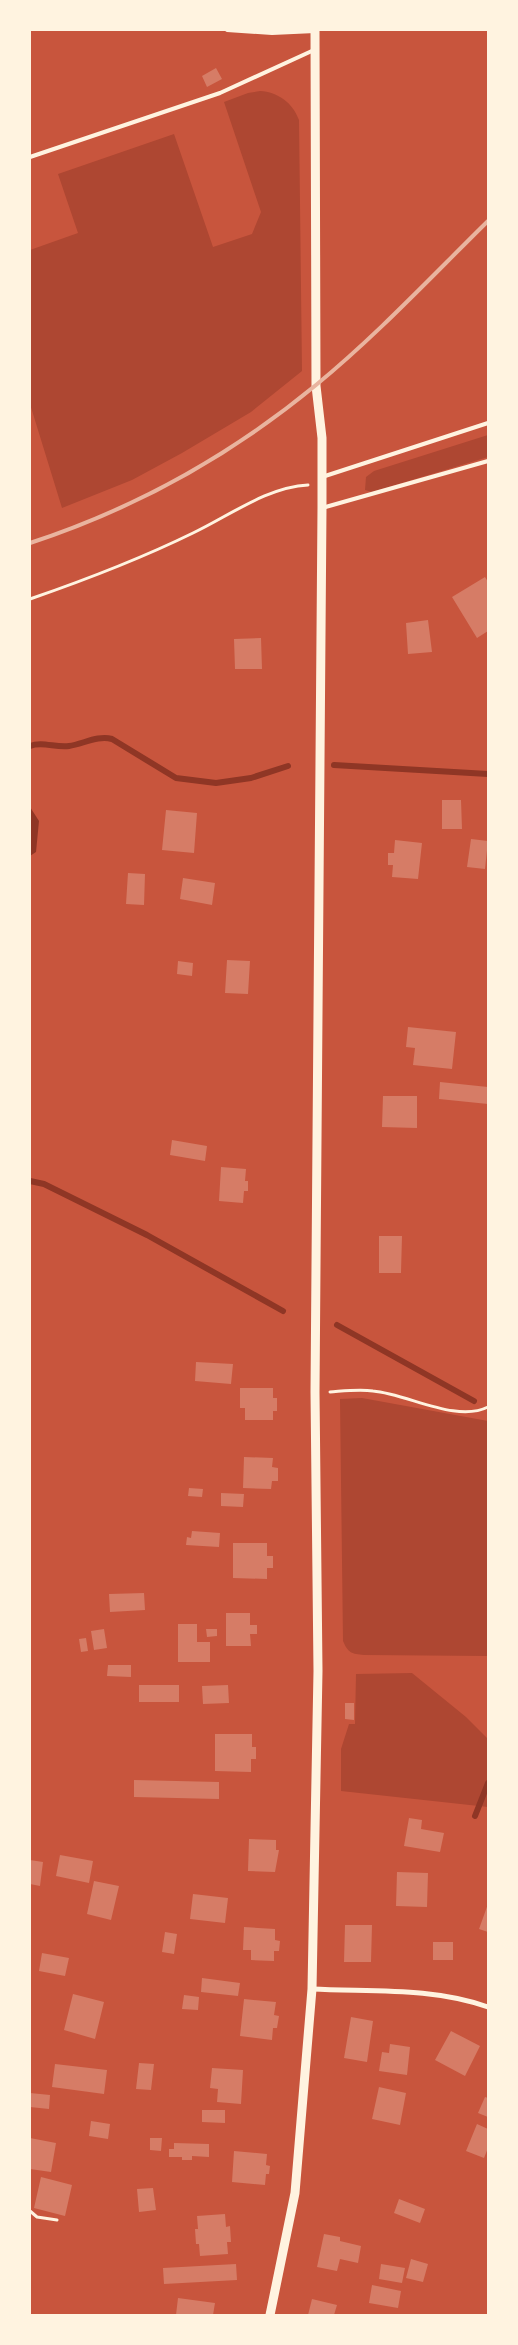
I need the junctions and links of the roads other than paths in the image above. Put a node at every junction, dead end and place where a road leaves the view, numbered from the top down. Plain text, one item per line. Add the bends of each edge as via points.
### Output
1 (227, 30) edge
2 (315, 31) edge
3 (314, 50) junction
4 (30, 157) edge
5 (488, 423) edge
6 (488, 461) edge
7 (322, 481) junction
8 (322, 508) junction
9 (312, 1990) junction
10 (488, 2007) edge
11 (270, 2315) edge

1 - 2 lane
2 - 3 street
3 - 4 lane via 220,93
3 - 7 street via 316,386 322,438
5 - 7 lane
6 - 8 lane
7 - 8 street
8 - 9 street via 315,1392 318,1671
9 - 10 street via 410,1992 460,1997
9 - 11 street via 295,2193

